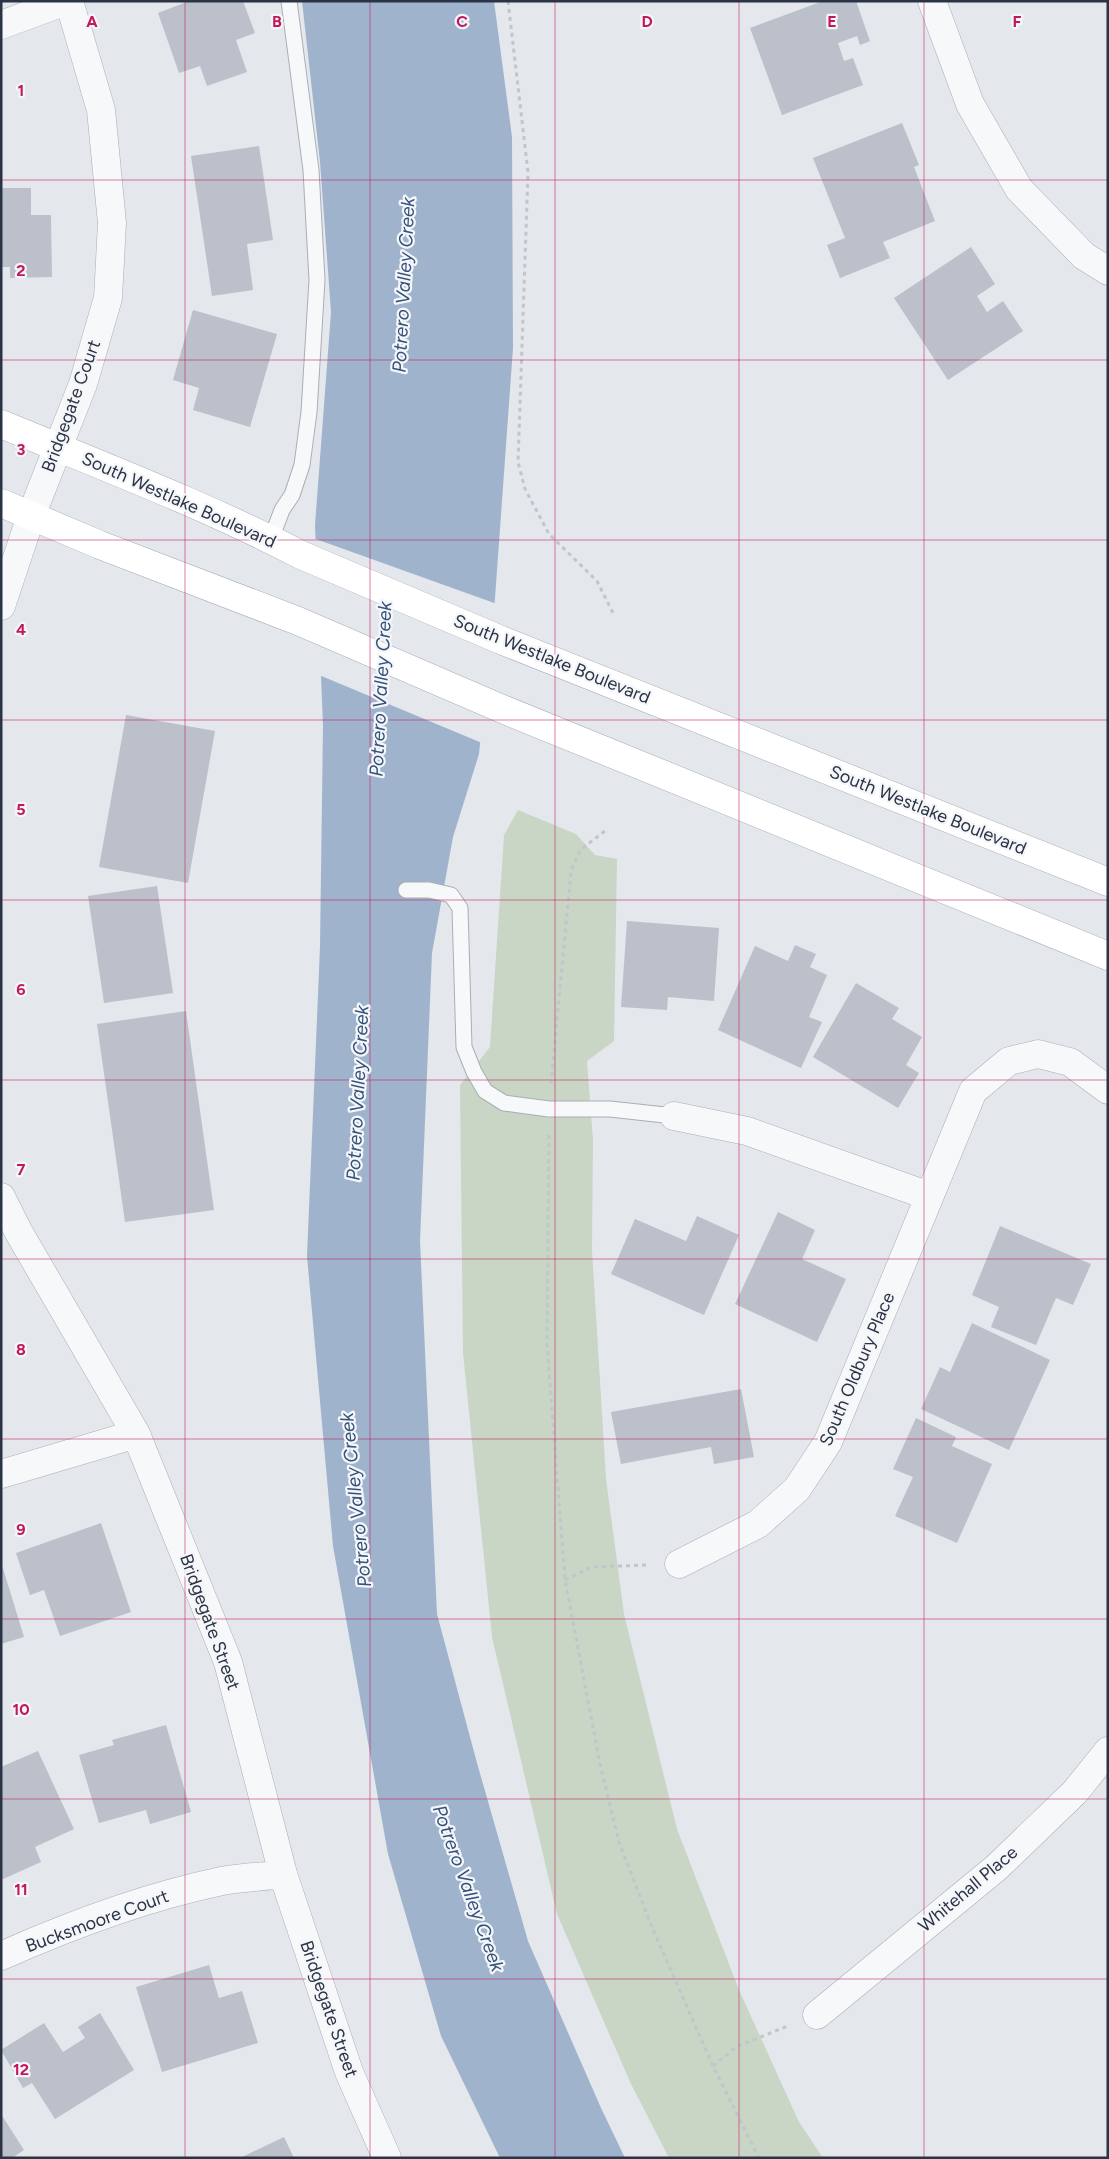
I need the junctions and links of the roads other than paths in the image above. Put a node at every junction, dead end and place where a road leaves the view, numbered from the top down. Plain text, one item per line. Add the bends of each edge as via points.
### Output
1 (67, 1) edge
2 (289, 1) edge
3 (932, 1) edge
4 (1, 25) edge
5 (1108, 271) edge
6 (1, 424) edge
7 (57, 447) junction
8 (1, 503) edge
9 (31, 516) junction
10 (271, 539) junction
11 (1, 606) edge
12 (1108, 882) edge
13 (406, 890) dead end
14 (1108, 956) edge
15 (1108, 1090) edge
16 (674, 1116) joint
17 (929, 1196) junction
18 (1, 1197) edge
19 (136, 1434) junction
20 (1, 1474) edge
21 (679, 1564) road end
22 (1108, 1751) edge
23 (283, 1874) junction
24 (1, 1956) edge
25 (817, 2015) road end
26 (387, 2158) edge

1 - 4 street
1 - 7 street, Bridgegate Court via 101,110 112,223 108,298 83,384
2 - 10 lane via 311,170 317,280 309,412 302,465
3 - 5 street via 970,104 1019,189 1084,256
6 - 7 main road, South Westlake Boulevard
7 - 9 street, Bridgegate Court
7 - 10 main road, South Westlake Boulevard
8 - 9 main road
9 - 11 street
9 - 14 main road via 298,621 500,708
10 - 12 main road, South Westlake Boulevard via 501,640
13 - 16 lane via 429,890 451,895 460,908 464,1047 485,1091 504,1103 549,1109 610,1109
15 - 17 street, South Oldbury Place via 1070,1062 1038,1054 1009,1062 973,1091
16 - 17 street via 747,1131
17 - 21 street, South Oldbury Place via 828,1442 797,1489 758,1524
18 - 19 street, Bridgegate Street
19 - 20 street
19 - 23 street, Bridgegate Street via 228,1662
22 - 25 street, Whitehall Place via 1075,1792 996,1868
23 - 24 street, Bucksmoore Court via 224,1881 141,1901 52,1933
23 - 26 street, Bridgegate Street via 349,2072

